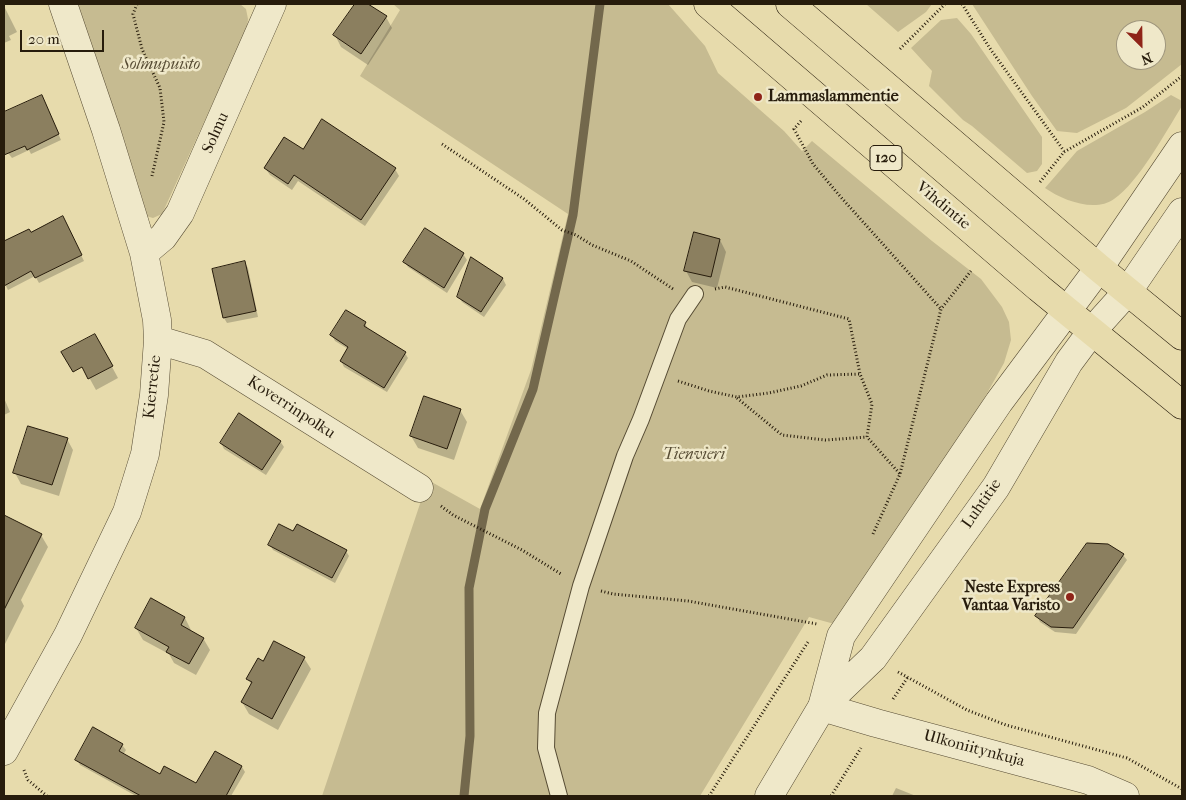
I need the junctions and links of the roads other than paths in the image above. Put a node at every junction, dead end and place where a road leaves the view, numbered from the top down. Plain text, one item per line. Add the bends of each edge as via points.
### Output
1 (63, 4) edge
2 (272, 4) edge
3 (708, 4) edge
4 (790, 4) edge
5 (1182, 146) edge
6 (1182, 212) edge
7 (144, 253) junction
8 (1099, 268) junction
9 (1128, 291) junction
10 (692, 298) road end
11 (1066, 310) junction
12 (1092, 331) junction
13 (1182, 336) edge
14 (158, 340) junction
15 (1182, 405) edge
16 (419, 488) dead end
17 (822, 707) junction
18 (12, 757) edge
19 (559, 796) edge
20 (769, 796) edge
21 (1124, 796) edge

1 - 7 street, Kierretie
2 - 7 street, Solmu via 180,213 163,237
3 - 11 main road, Vihdintie / 120
4 - 8 main road
5 - 8 street
6 - 9 street
7 - 14 street, Kierretie
8 - 9 main road
8 - 11 street
9 - 12 street, Luhtitie
9 - 13 main road
10 - 19 lane via 678,319 625,456 581,586 547,712 546,748
11 - 12 main road, Vihdintie / 120
11 - 17 street, Luhtitie via 999,402 841,636
12 - 15 main road, Vihdintie / 120
12 - 17 street, Luhtitie via 1069,362 996,487 872,658
14 - 16 street, Koverrinpolku via 205,354
14 - 18 street, Kierretie via 145,454 127,512
17 - 20 street, Luhtitie
17 - 21 street, Ulkoniitynkuja via 1088,780

